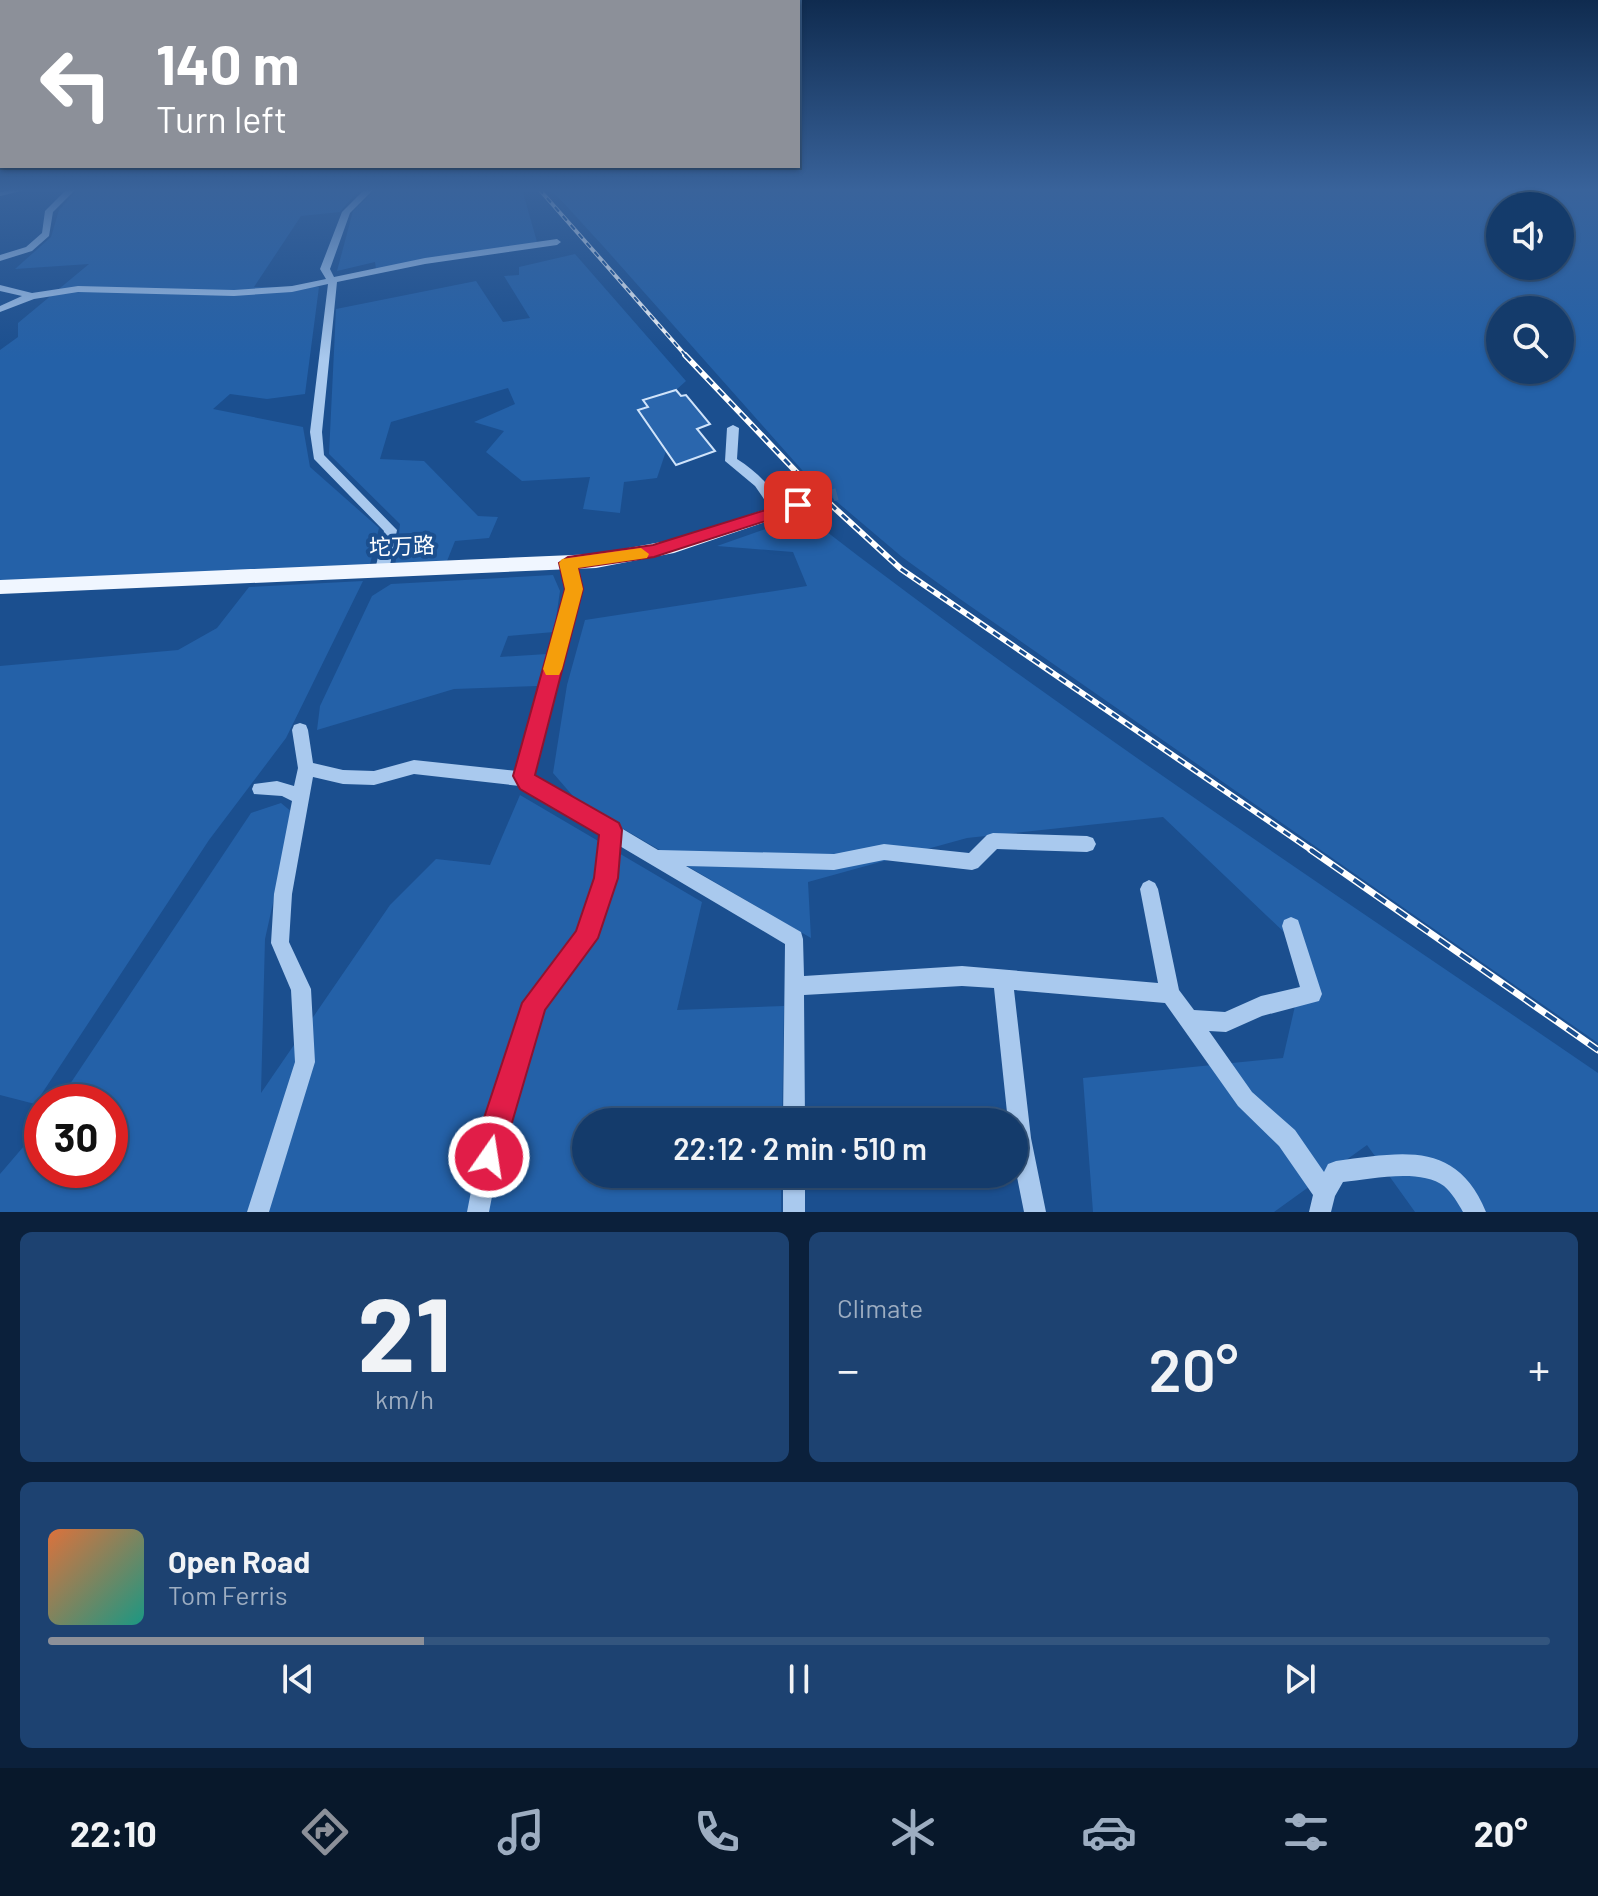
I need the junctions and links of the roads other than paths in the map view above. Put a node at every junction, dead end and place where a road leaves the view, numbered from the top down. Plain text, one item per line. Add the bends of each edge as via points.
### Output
1 (33, 246) edge
2 (334, 246) edge
3 (532, 246) edge
4 (0, 258) edge
5 (331, 280) junction
6 (0, 288) edge
7 (32, 296) junction
8 (1, 309) edge
9 (0, 321) edge
10 (733, 428) dead end
11 (788, 508) joint
12 (568, 563) junction
13 (382, 570) junction
14 (0, 587) edge
15 (300, 730) dead end
16 (306, 768) junction
17 (526, 779) junction
18 (260, 789) dead end
19 (301, 799) junction
20 (611, 830) junction
21 (1087, 844) dead end
22 (656, 856) junction
23 (1149, 889) dead end
24 (1291, 926) dead end
25 (1003, 980) junction
26 (794, 986) junction
27 (1170, 994) junction
28 (1189, 1020) junction
29 (794, 1108) edge
30 (794, 1188) edge
31 (1323, 1202) edge
32 (258, 1212) edge
33 (478, 1212) edge
34 (794, 1212) edge
35 (1035, 1212) edge
36 (1475, 1212) edge

1 - 4 street
2 - 5 street via 325,269
3 - 5 street
5 - 7 street via 234,293 78,289
5 - 13 street via 318,456 391,530
6 - 7 street
7 - 8 street
8 - 9 street via 8,313
10 - 11 street via 731,461
11 - 12 main road, 坨万路 via 654,551
12 - 13 main road, 坨万路
12 - 17 street via 574,589
13 - 14 main road, 坨万路
15 - 16 street
16 - 17 street via 343,777 374,778 414,767
16 - 19 street
17 - 20 street
18 - 19 street via 280,787
19 - 32 street via 283,894 280,943 301,989 305,1062
20 - 22 street
20 - 33 street via 606,878 585,938 534,1003 494,1130
21 - 22 street via 993,841 972,862 884,852 834,862
22 - 26 street via 794,939
23 - 27 street
24 - 28 street via 1312,994 1261,1006 1226,1022
25 - 26 street via 962,976
25 - 27 street
25 - 35 street via 1020,1138
26 - 29 street
27 - 28 street
28 - 31 street via 1245,1099 1287,1138
30 - 34 street
31 - 36 street via 1336,1172 1394,1166 1434,1170 1452,1178

